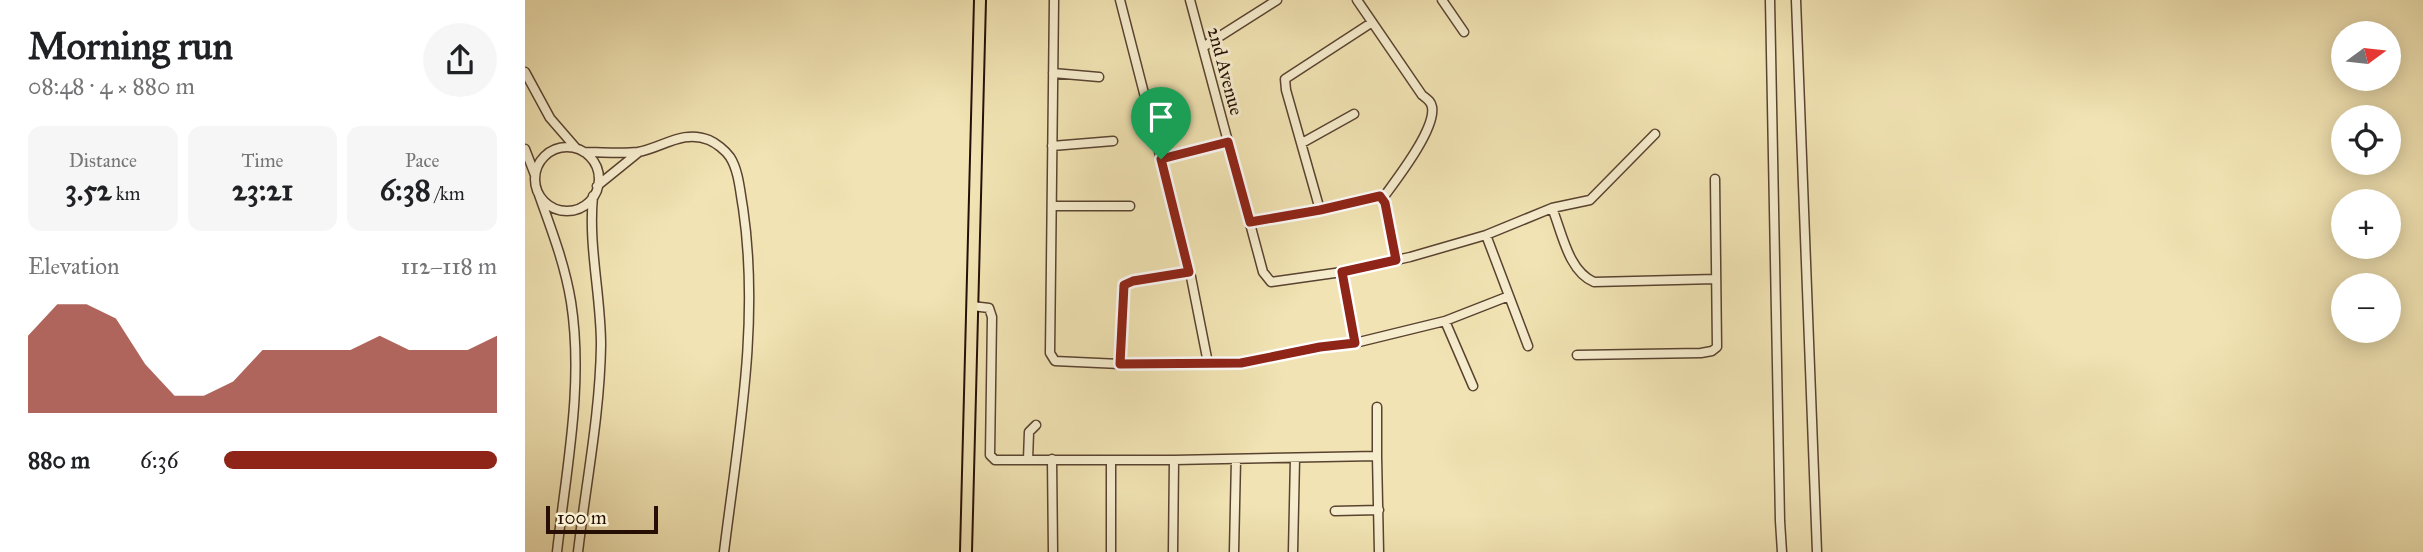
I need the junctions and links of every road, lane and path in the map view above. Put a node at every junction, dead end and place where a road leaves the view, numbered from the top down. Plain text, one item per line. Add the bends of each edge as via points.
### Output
1 (980, 0) edge
2 (1054, 0) edge
3 (1120, 0) edge
4 (1191, 0) edge
5 (1277, 0) edge
6 (1357, 0) edge
7 (1442, 0) edge
8 (1770, 0) edge
9 (1796, 0) edge
10 (1371, 23) junction
11 (1464, 32) dead end
12 (1203, 47) junction
13 (525, 72) edge
14 (1053, 74) junction
15 (1098, 76) dead end
16 (1354, 114) dead end
17 (1655, 134) dead end
18 (1113, 141) dead end
19 (1228, 142) junction
20 (1302, 143) junction
21 (1052, 146) junction
22 (525, 149) edge
23 (580, 150) junction
24 (639, 152) junction
25 (1161, 159) junction
26 (535, 174) junction
27 (1715, 179) dead end
28 (597, 186) junction
29 (539, 195) junction
30 (593, 196) junction
31 (1383, 198) junction
32 (1052, 206) junction
33 (1130, 206) dead end
34 (1552, 208) junction
35 (1320, 210) junction
36 (1250, 222) junction
37 (1486, 235) junction
38 (1396, 260) junction
39 (1189, 272) junction
40 (1342, 272) junction
41 (1716, 279) junction
42 (1509, 296) junction
43 (972, 306) junction
44 (1445, 321) junction
45 (1355, 343) junction
46 (1528, 346) dead end
47 (1577, 355) dead end
48 (1208, 363) junction
49 (1120, 364) junction
50 (1473, 386) dead end
51 (1377, 407) dead end
52 (1036, 425) dead end
53 (1377, 456) junction
54 (1236, 458) junction
55 (1294, 458) junction
56 (1028, 460) junction
57 (1052, 460) junction
58 (1174, 460) junction
59 (1111, 461) junction
60 (1379, 510) junction
61 (1335, 511) dead end
62 (557, 552) edge
63 (578, 552) edge
64 (724, 552) edge
65 (965, 552) edge
66 (1053, 552) edge
67 (1111, 552) edge
68 (1173, 552) edge
69 (1234, 552) edge
70 (1293, 552) edge
71 (1379, 552) edge
72 (1782, 552) edge
73 (1817, 552) edge

1 - 43 main road
2 - 14 street
3 - 25 street
4 - 12 street, 2nd Avenue
5 - 12 street
6 - 10 street
7 - 11 street
8 - 72 street
9 - 73 street
10 - 20 street via 1285,79
10 - 31 street via 1433,109 1418,146
12 - 19 street, 2nd Avenue
13 - 23 street via 550,118
14 - 15 street
14 - 21 street
16 - 20 street
17 - 34 street via 1597,195
18 - 21 street
19 - 25 street
19 - 36 street, 2nd Avenue
20 - 35 street
21 - 32 street
22 - 26 street
23 - 24 street
23 - 26 street via 554,149 538,164
23 - 28 street via 596,167
24 - 28 street
24 - 64 street via 678,138 708,140 730,157 739,182 749,334
25 - 39 street
26 - 29 street
27 - 41 street
28 - 30 street
29 - 30 street via 566,211 577,209
29 - 62 street via 565,273 575,332 574,398
30 - 63 street via 590,222 601,318 600,377
31 - 35 street
31 - 38 street
32 - 33 street
32 - 49 street via 1052,357 1059,362
34 - 37 street
34 - 41 street via 1576,268 1586,279
35 - 36 street
36 - 40 street, 2nd Avenue via 1263,272 1272,282
37 - 38 street
37 - 42 street
38 - 40 street
39 - 48 street
39 - 49 street via 1124,285
40 - 45 street
41 - 47 street via 1719,340 1712,351
42 - 44 street
42 - 46 street
43 - 56 street via 989,308 992,317 990,455 995,460
43 - 65 main road
44 - 45 street
44 - 50 street
45 - 48 street via 1241,363
48 - 49 street
51 - 53 street
52 - 56 street via 1030,432
53 - 55 street
53 - 60 street
54 - 55 street
54 - 58 street
54 - 69 street
55 - 70 street
56 - 57 street
57 - 59 street
57 - 66 street
58 - 59 street
58 - 68 street
59 - 67 street
60 - 61 street
60 - 71 street

